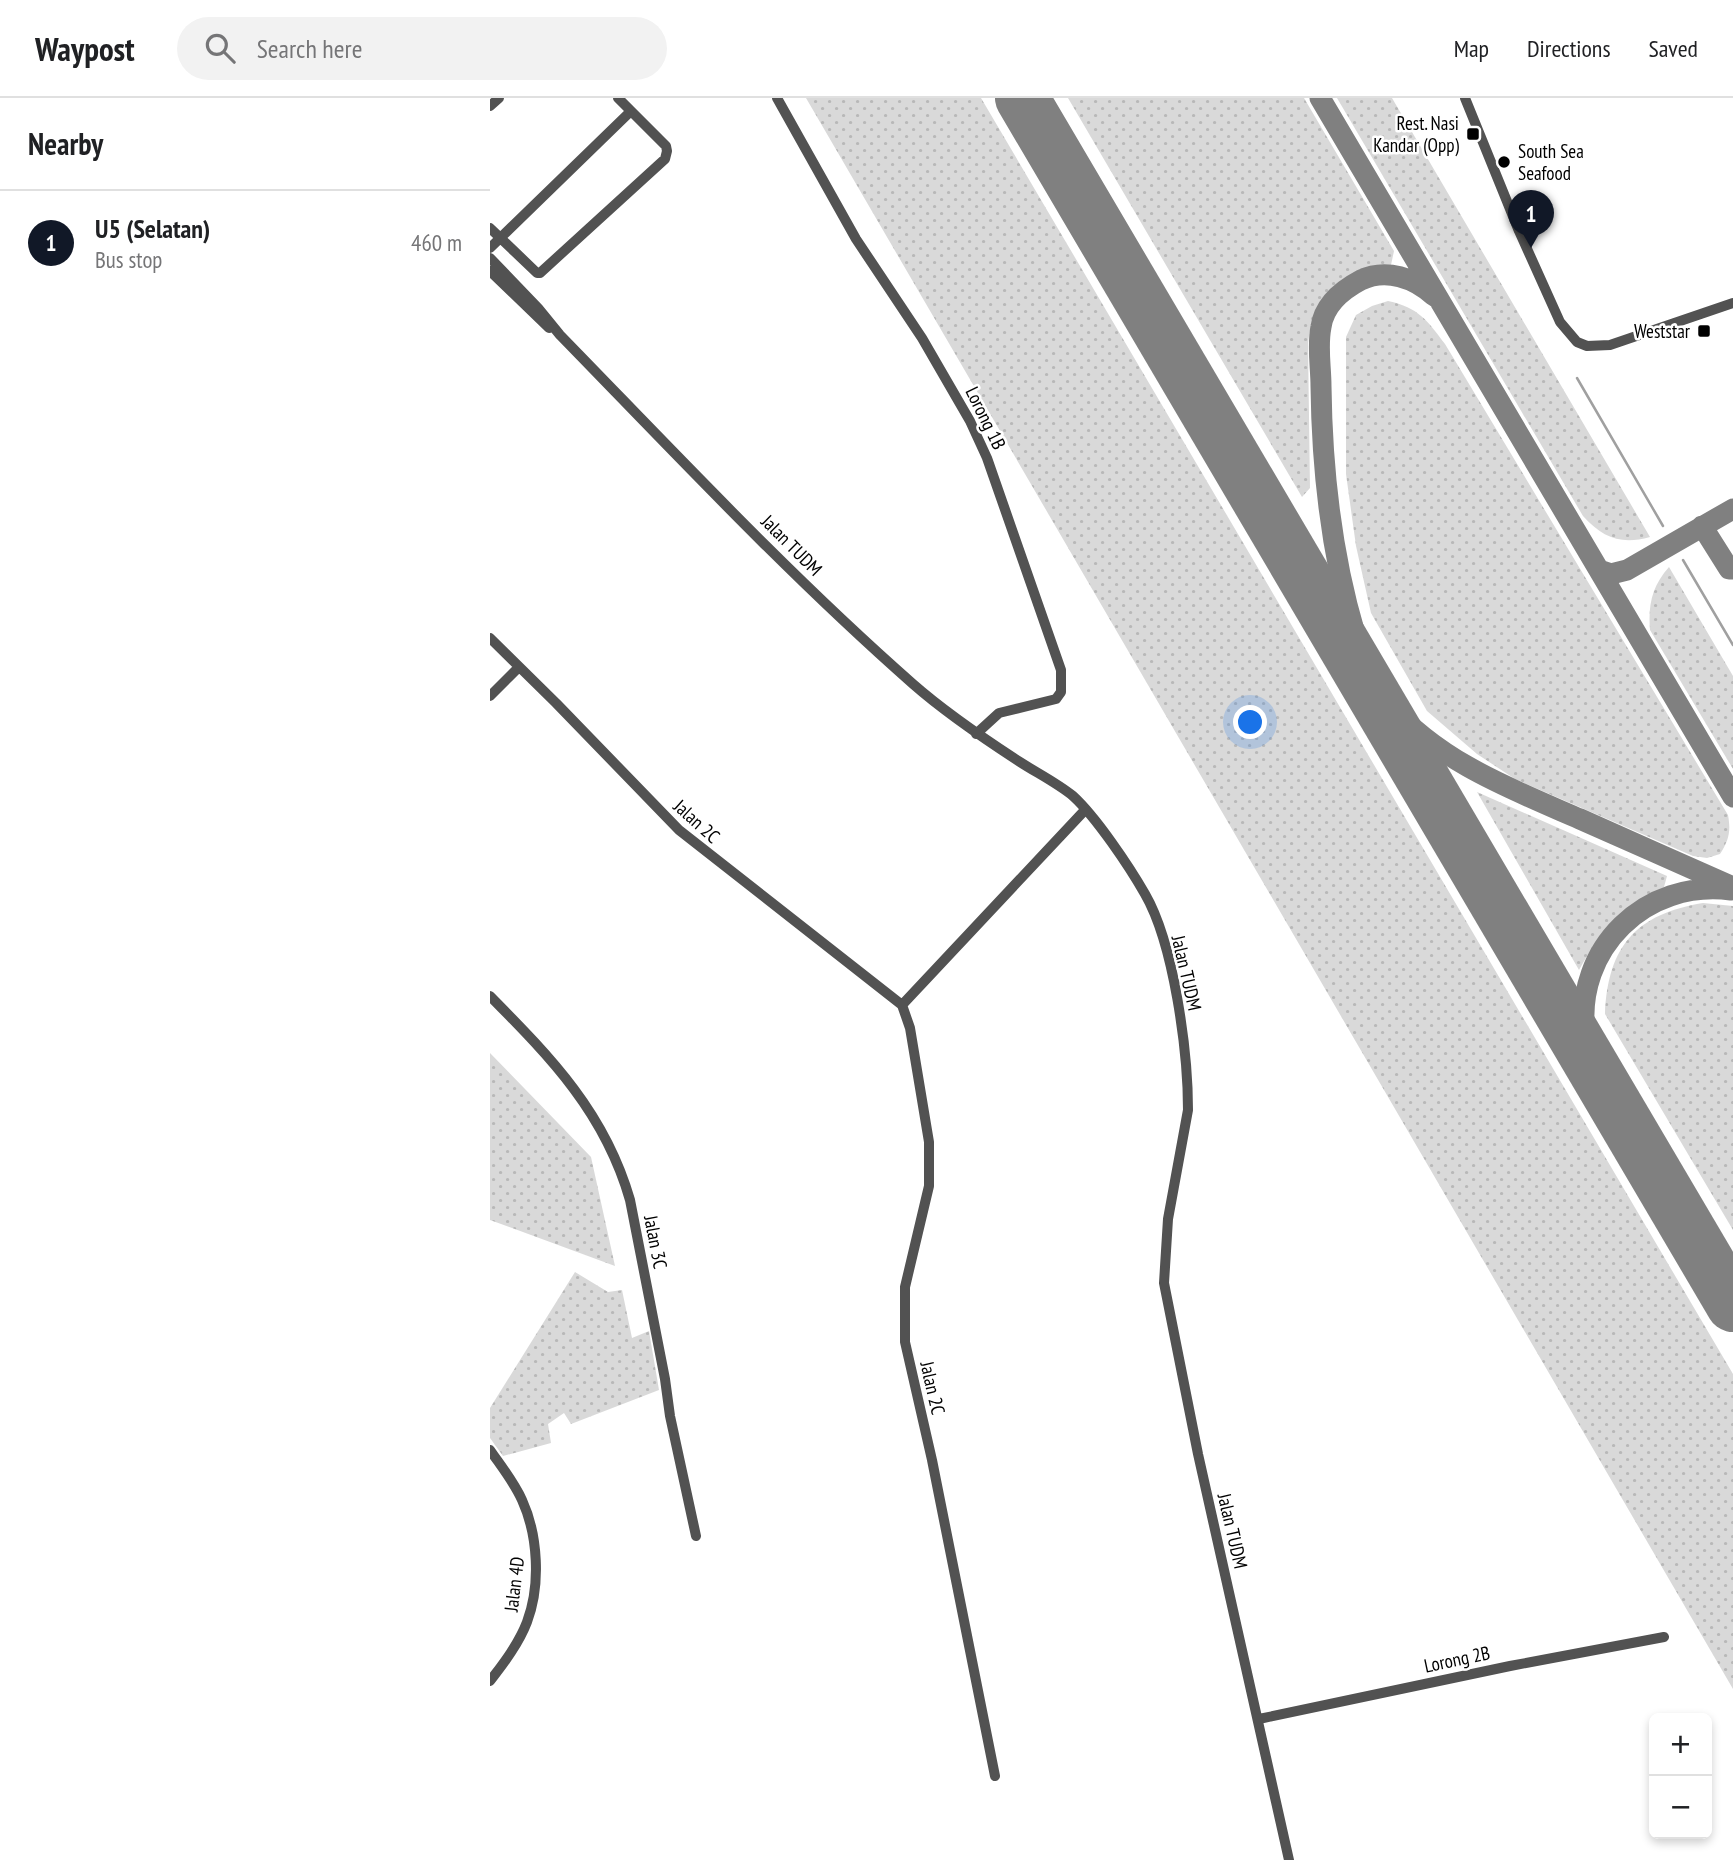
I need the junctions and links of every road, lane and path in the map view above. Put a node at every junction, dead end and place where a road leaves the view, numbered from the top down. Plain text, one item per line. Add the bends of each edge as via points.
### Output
1 (499, 98) edge
2 (618, 98) edge
3 (777, 98) edge
4 (1465, 98) edge
5 (490, 106) edge
6 (631, 111) junction
7 (490, 228) edge
8 (500, 239) junction
9 (490, 248) edge
10 (490, 258) edge
11 (490, 271) edge
12 (1733, 303) edge
13 (1733, 310) edge
14 (1702, 314) junction
15 (560, 335) junction
16 (490, 638) edge
17 (519, 667) junction
18 (490, 696) edge
19 (976, 734) junction
20 (1085, 810) junction
21 (490, 996) edge
22 (902, 1005) junction
23 (490, 1450) edge
24 (696, 1536) dead end
25 (1664, 1637) dead end
26 (490, 1681) edge
27 (1259, 1719) junction
28 (995, 1776) dead end
29 (1289, 1860) edge

1 - 5 street
2 - 6 street
3 - 19 street, Lorong 1B via 856,239 970,421 1059,665 1060,696 999,713
4 - 14 street via 1560,322 1577,342 1611,345
6 - 8 street
6 - 8 street via 666,146 665,159 540,273
7 - 8 street
8 - 9 street
10 - 15 street, Jalan TUDM
11 - 15 street, Jalan TUDM
12 - 14 street
13 - 14 street
15 - 19 street, Jalan TUDM via 851,628
16 - 17 street, Jalan 2C
17 - 18 street
17 - 22 street, Jalan 2C via 679,830
19 - 20 street, Jalan TUDM via 1072,796
20 - 22 street
20 - 27 street, Jalan TUDM via 1151,905 1166,948 1180,1022 1188,1110 1168,1219 1164,1283
21 - 24 street, Jalan 3C via 571,1084 597,1122 623,1174
22 - 28 street, Jalan 2C via 929,1142 929,1186 905,1287 905,1342
23 - 26 street, Jalan 4D via 522,1500 535,1539 536,1560 526,1624
25 - 27 street, Lorong 2B
27 - 29 street, Jalan TUDM

